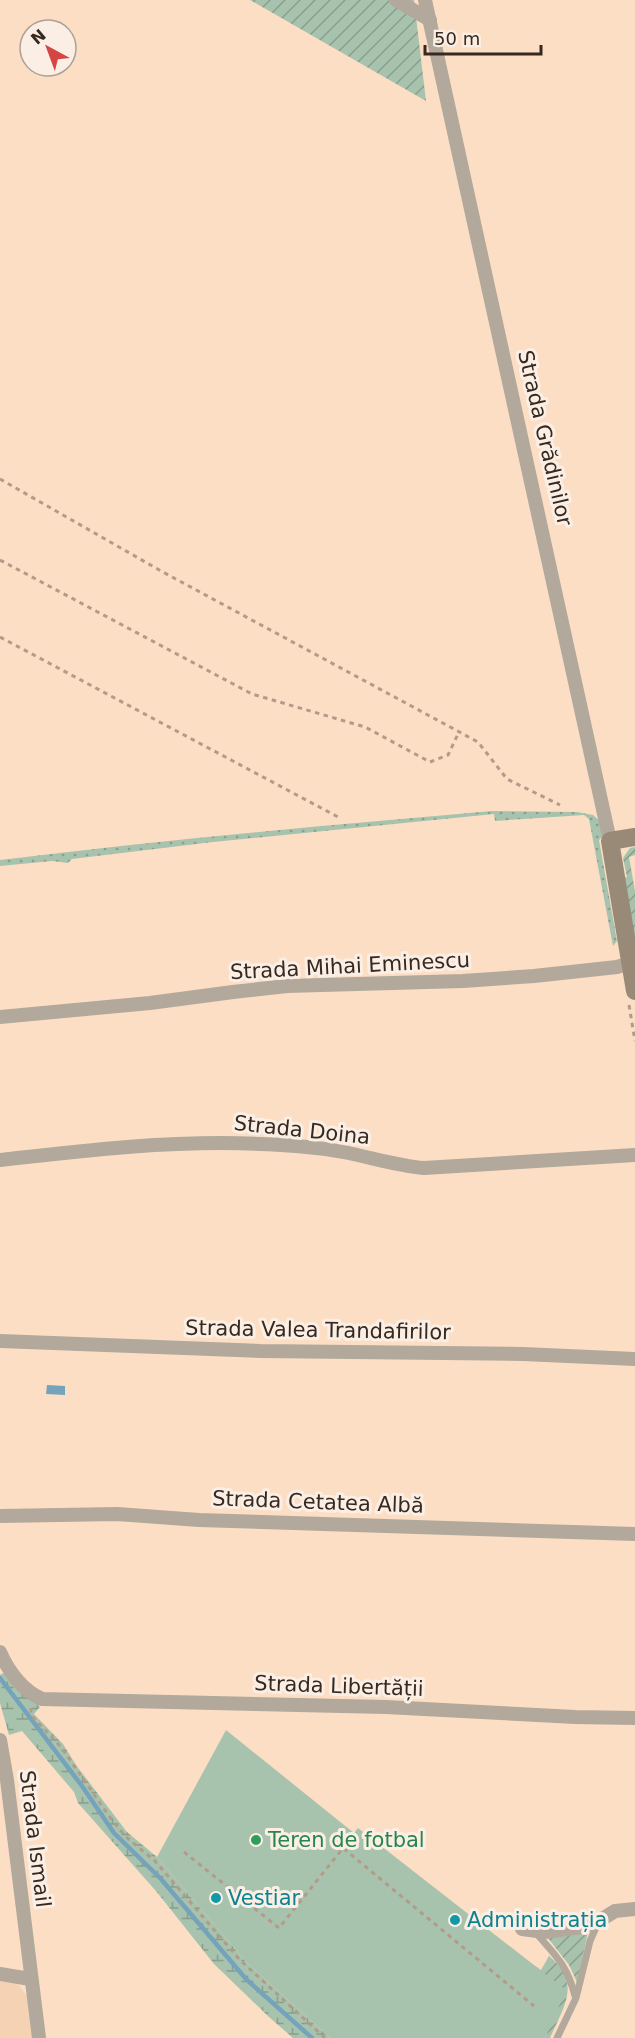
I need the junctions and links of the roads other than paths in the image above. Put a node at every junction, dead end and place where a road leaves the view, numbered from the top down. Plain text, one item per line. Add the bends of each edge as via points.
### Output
1 (396, 0) edge
2 (425, 0) edge
3 (429, 20) junction
4 (635, 837) edge
5 (610, 841) junction
6 (630, 963) junction
7 (635, 991) edge
8 (0, 1017) edge
9 (635, 1155) edge
10 (0, 1160) edge
11 (0, 1341) edge
12 (635, 1359) edge
13 (0, 1516) edge
14 (635, 1534) edge
15 (1, 1657) edge
16 (635, 1718) edge
17 (0, 1740) edge
18 (635, 1909) edge
19 (599, 1921) junction
20 (528, 1930) joint
21 (0, 1974) edge
22 (30, 1979) junction
23 (576, 1998) junction
24 (39, 2038) edge
25 (556, 2038) edge

1 - 3 street
2 - 3 street, Strada Grădinilor
3 - 5 street, Strada Grădinilor
4 - 5 street
5 - 6 street
6 - 7 street
6 - 8 street, Strada Mihai Eminescu via 475,980 287,986
9 - 10 street, Strada Doina via 424,1168 342,1152 206,1143
11 - 12 street, Strada Valea Trandafirilor
13 - 14 street, Strada Cetatea Albă via 117,1514
15 - 16 street, Strada Libertății via 22,1685 37,1697
17 - 22 street, Strada Ismail
18 - 19 street via 615,1911
19 - 20 street via 545,1932
19 - 23 lane
20 - 23 lane via 563,1964
21 - 22 street
22 - 24 street, Strada Ismail
23 - 25 lane

